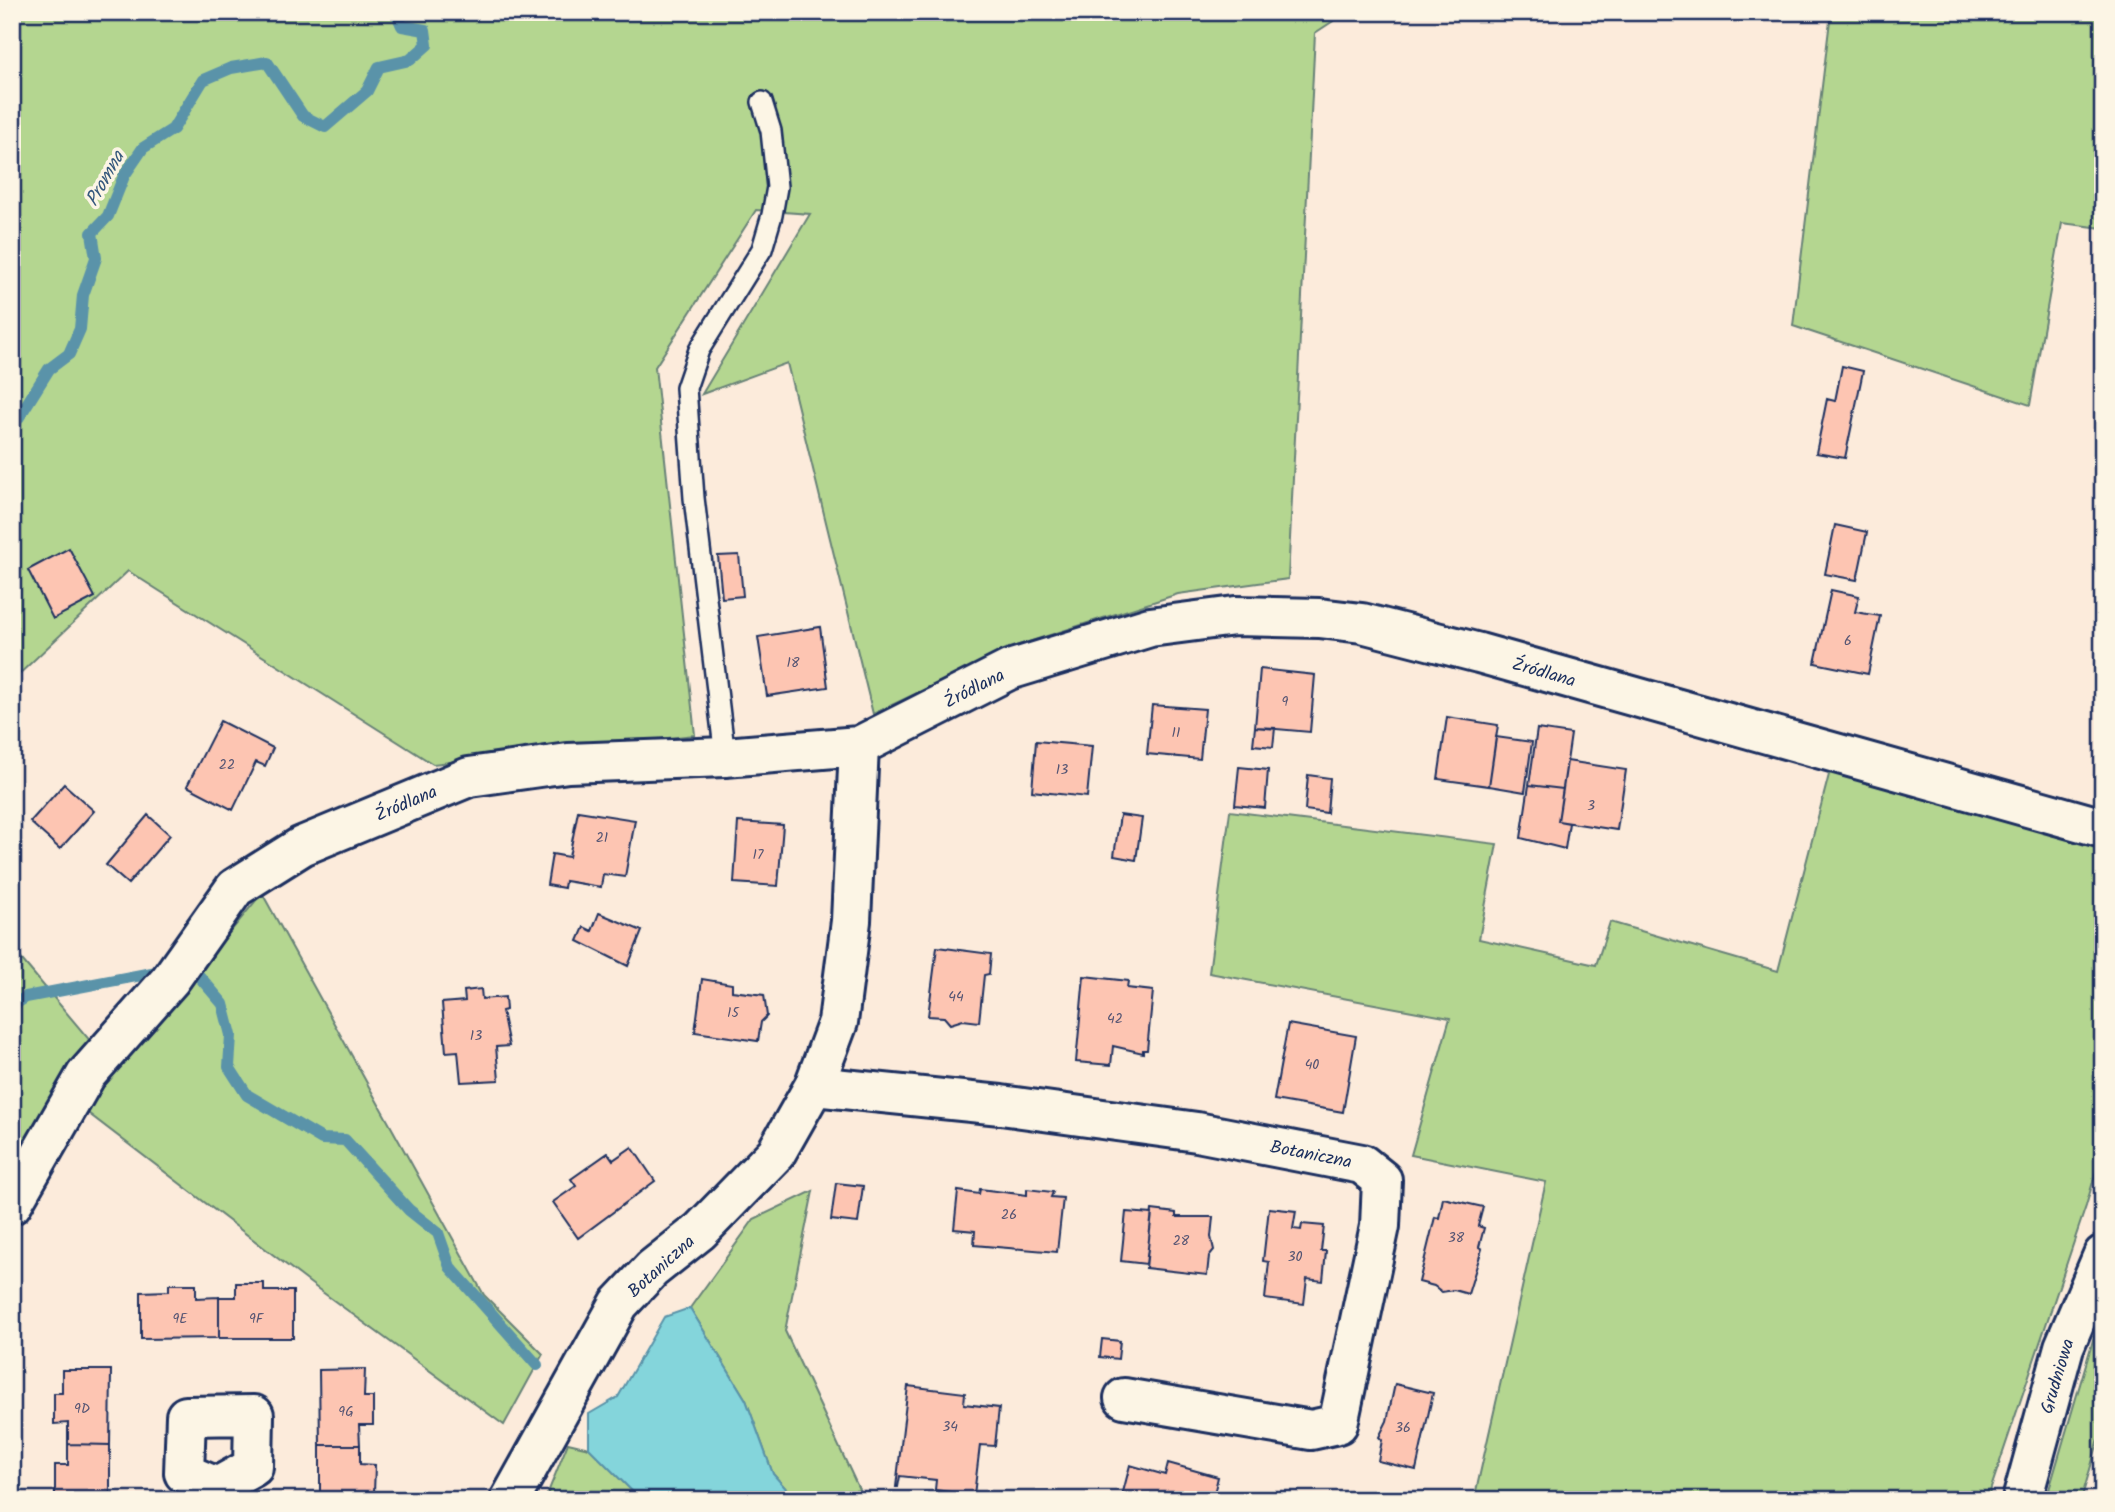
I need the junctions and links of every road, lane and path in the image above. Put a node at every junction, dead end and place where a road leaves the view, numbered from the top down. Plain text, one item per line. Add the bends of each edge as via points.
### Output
1 (762, 102) dead end
2 (859, 746) junction
3 (725, 757) junction
4 (2103, 828) edge
5 (814, 1086) junction
6 (12, 1204) edge
7 (2103, 1255) edge
8 (1124, 1398) dead end
9 (510, 1500) edge
10 (2022, 1500) edge

1 - 3 lane via 771,131 777,187 772,215 762,249 699,351 686,388 694,498
2 - 3 street, Źródlana
2 - 4 street, Źródlana via 1009,670 1150,627 1235,616 1320,618 1479,653
2 - 5 street, Botaniczna via 851,922 838,1022
3 - 6 street, Źródlana via 568,763 469,777 302,846 235,888 170,980 86,1074
5 - 8 street, Botaniczna via 1197,1132 1362,1164 1382,1180 1380,1226 1338,1424 1311,1430
5 - 9 street, Botaniczna via 776,1153 701,1231 652,1269 619,1304
7 - 10 street, Grudniowa via 2064,1347

